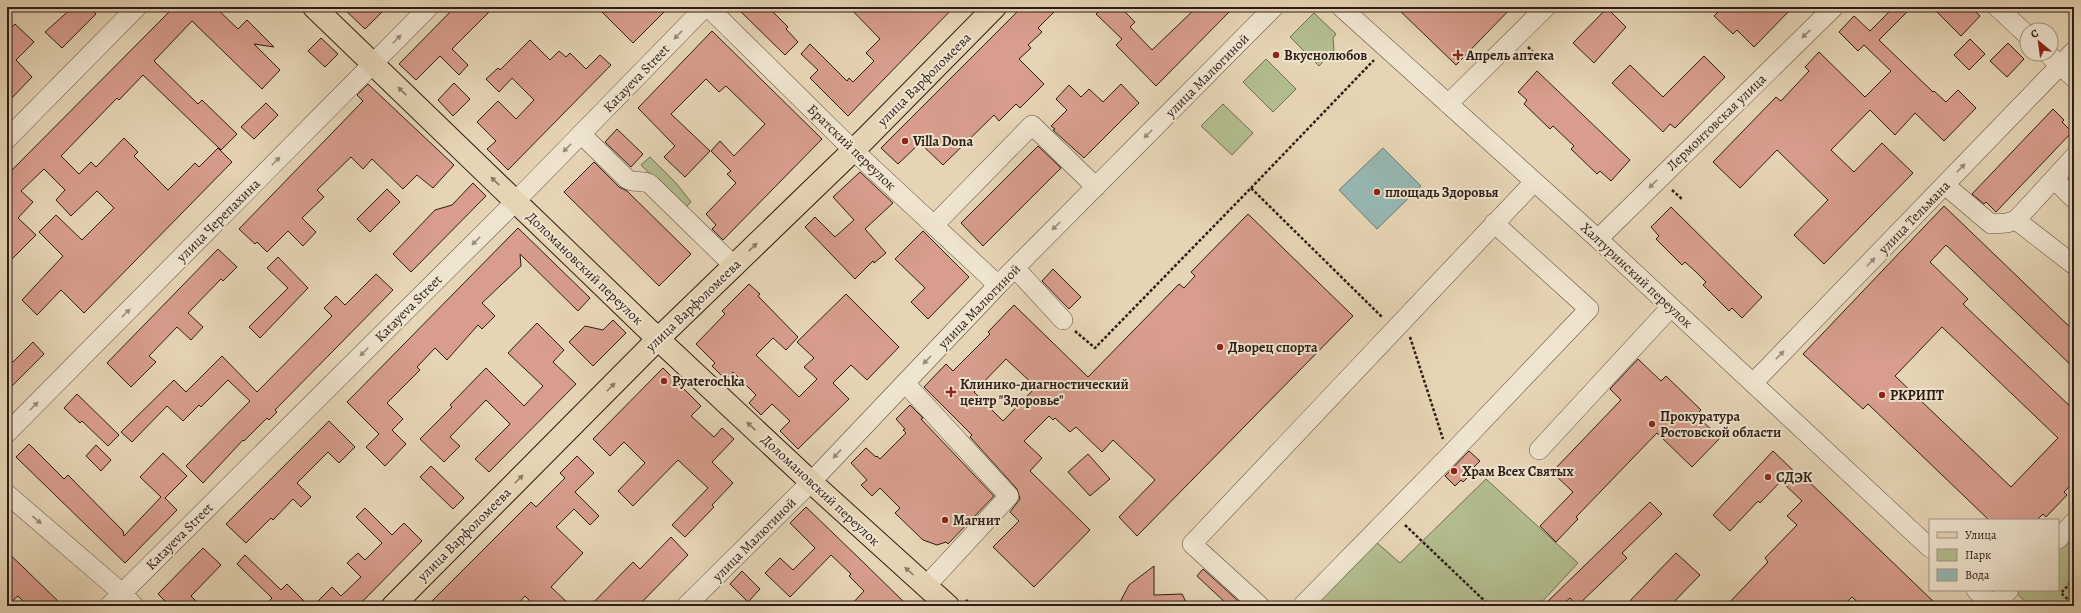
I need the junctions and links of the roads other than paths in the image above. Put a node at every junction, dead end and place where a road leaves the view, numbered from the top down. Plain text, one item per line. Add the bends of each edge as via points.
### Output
1 (137, 7) edge
2 (314, 7) edge
3 (429, 7) edge
4 (705, 7) edge
5 (708, 7) edge
6 (995, 7) edge
7 (1274, 7) edge
8 (1341, 7) edge
9 (1546, 7) edge
10 (1834, 7) edge
11 (1997, 7) edge
12 (2019, 28) edge
13 (2074, 52) edge
14 (373, 63) junction
15 (2061, 66) edge
16 (1448, 104) junction
17 (581, 134) junction
18 (7, 138) edge
19 (854, 150) junction
20 (2074, 157) edge
21 (2054, 179) junction
22 (1534, 182) junction
23 (1945, 185) junction
24 (1096, 187) junction
25 (2074, 199) edge
26 (516, 201) junction
27 (2016, 220) junction
28 (1494, 223) junction
29 (934, 225) junction
30 (1598, 239) junction
31 (2074, 264) edge
32 (734, 266) junction
33 (1015, 268) junction
34 (998, 285) junction
35 (1671, 307) junction
36 (1063, 320) road end
37 (658, 339) junction
38 (905, 383) junction
39 (1753, 383) junction
40 (7, 433) edge
41 (1539, 450) dead end
42 (811, 482) junction
43 (7, 494) edge
44 (2074, 522) edge
45 (2059, 538) edge
46 (1929, 547) edge
47 (926, 586) junction
48 (1977, 591) edge
49 (2008, 591) edge
50 (128, 599) edge
51 (109, 606) edge
52 (393, 606) edge
53 (686, 606) edge
54 (948, 606) edge
55 (1260, 606) edge
56 (1302, 606) edge
57 (1993, 606) edge

1 - 18 street
2 - 14 main road, Доломановский переулок
14 -> 3 street, улица Черепахина
4 -> 17 street, Katayeva Street
5 - 19 street, Братский переулок
6 - 19 main road, улица Варфоломеева
7 -> 24 street, улица Малюгиной
8 - 16 street, Халтуринский переулок
9 - 16 street
10 -> 30 street, Лермонтовская улица
11 - 12 street
13 - 15 street, улица Тельмана
26 -> 14 main road, Доломановский переулок
40 -> 14 street, улица Черепахина
23 -> 15 street, улица Тельмана
16 - 22 street, Халтуринский переулок
17 -> 26 street, Katayeva Street
17 - 32 street via 627,179 651,184
19 - 29 street, Братский переулок
32 -> 19 main road, улица Варфоломеева
20 - 21 street
21 - 25 street
21 - 27 street
22 - 28 street
22 - 30 street, Халтуринский переулок
23 - 27 street via 1991,224
39 -> 23 street, улица Тельмана
24 - 29 street via 1032,125
24 -> 33 street, улица Малюгиной
26 - 37 main road, Доломановский переулок
26 -> 50 street, Katayeva Street
27 - 31 street
28 - 55 street via 1192,544
28 - 56 street via 1589,309
29 - 34 street, Братский переулок
30 - 35 street, Халтуринский переулок
32 - 37 main road, улица Варфоломеева
33 - 34 street, улица Малюгиной
33 - 36 street
34 -> 38 street, улица Малюгиной
35 - 39 street, Халтуринский переулок
35 - 41 street
42 -> 37 main road, Доломановский переулок
52 -> 37 main road, улица Варфоломеева
38 -> 42 street, улица Малюгиной
38 - 47 street via 1009,496
39 - 46 street, Халтуринский переулок
47 -> 42 main road, Доломановский переулок
42 - 53 street, улица Малюгиной
43 -> 50 street
44 - 45 street
47 - 54 main road, Доломановский переулок
48 - 57 street
49 - 57 street
50 - 51 street, Katayeva Street

